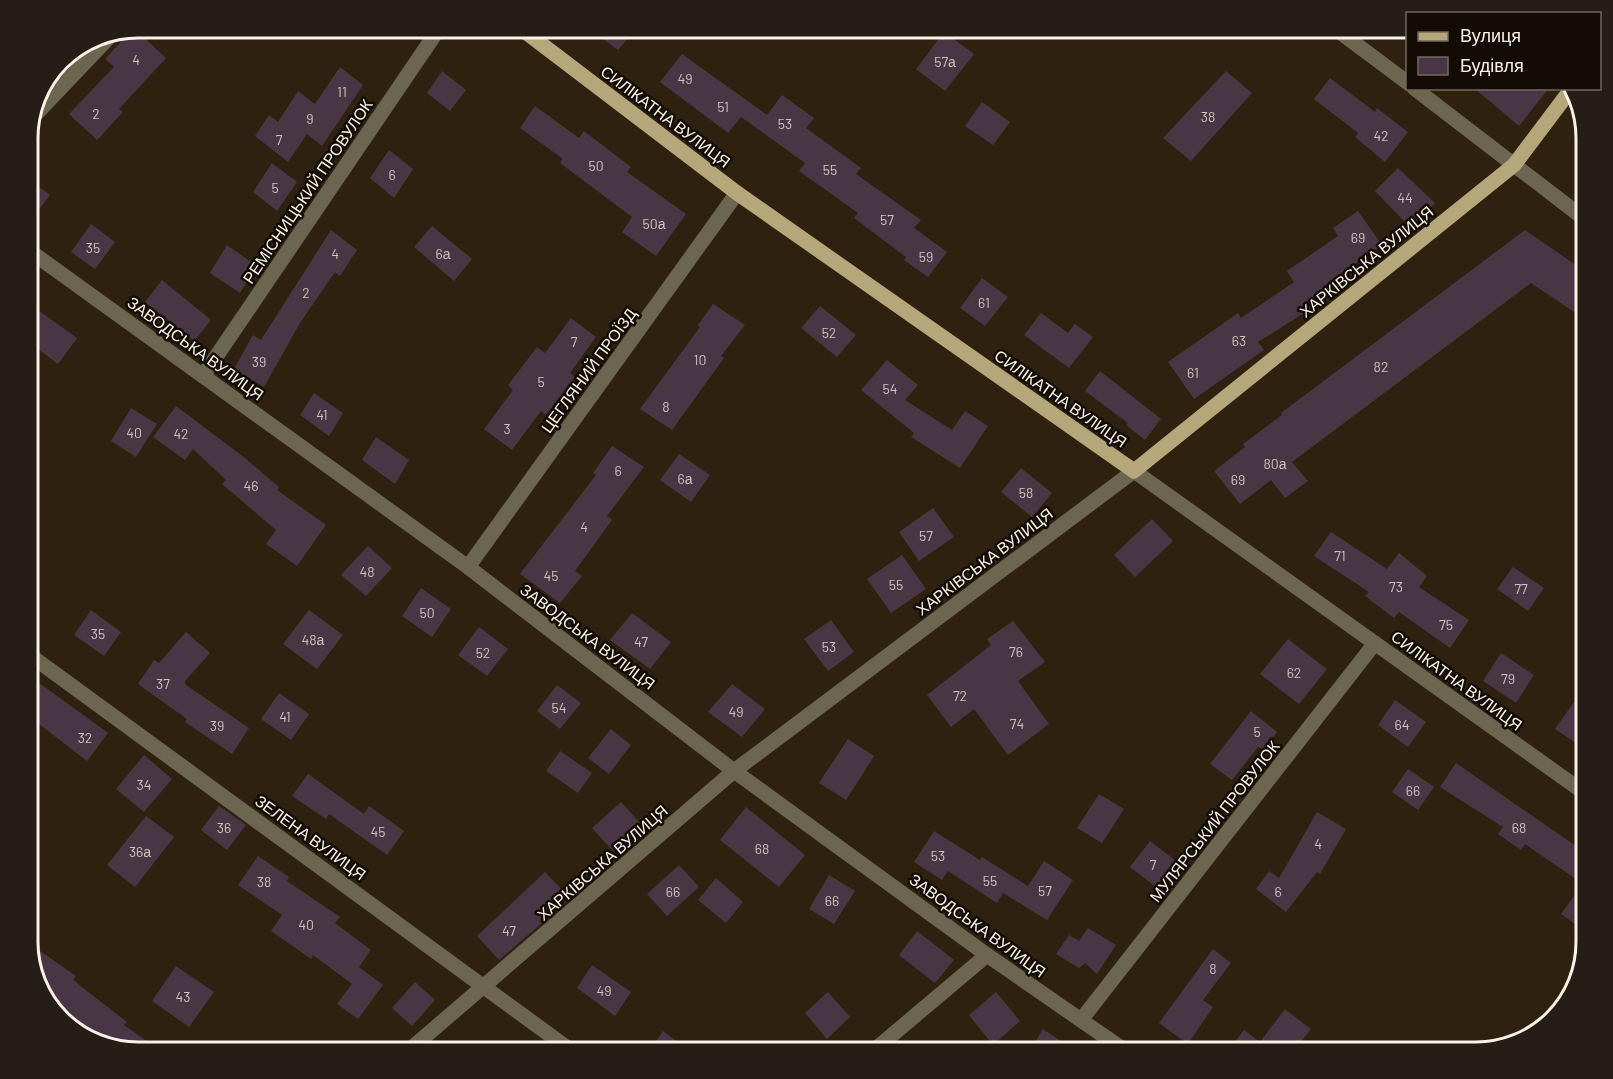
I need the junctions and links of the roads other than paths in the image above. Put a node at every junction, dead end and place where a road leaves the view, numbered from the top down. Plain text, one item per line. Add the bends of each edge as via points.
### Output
1 (433, 38) edge
2 (533, 38) edge
3 (1348, 38) edge
4 (104, 43) edge
5 (1406, 82) edge
6 (1417, 90) edge
7 (1566, 96) edge
8 (43, 107) edge
9 (1514, 165) junction
10 (737, 193) junction
11 (1576, 212) edge
12 (38, 257) edge
13 (203, 376) junction
14 (1134, 471) junction
15 (468, 567) junction
16 (1375, 643) junction
17 (38, 661) edge
18 (734, 771) junction
19 (1576, 787) edge
20 (987, 955) junction
21 (486, 986) junction
22 (1081, 1020) junction
23 (419, 1042) edge
24 (560, 1042) edge
25 (884, 1042) edge
26 (1113, 1042) edge

1 - 13 street, РЕМІСНИЦЬКИЙ ПРОВУЛОК
2 - 10 main road, СИЛІКАТНА ВУЛИЦЯ
3 - 5 street
4 - 8 street
6 - 9 street
7 - 9 main road, ХАРКІВСЬКА ВУЛИЦЯ
9 - 11 street
9 - 14 main road, ХАРКІВСЬКА ВУЛИЦЯ
10 - 14 main road, СИЛІКАТНА ВУЛИЦЯ
10 - 15 street, ЦЕГЛЯНИЙ ПРОЇЗД
12 - 13 street, ЗАВОДСЬКА ВУЛИЦЯ
13 - 15 street, ЗАВОДСЬКА ВУЛИЦЯ
14 - 16 street, СИЛІКАТНА ВУЛИЦЯ
14 - 18 street, ХАРКІВСЬКА ВУЛИЦЯ
15 - 18 street, ЗАВОДСЬКА ВУЛИЦЯ
16 - 19 street, СИЛІКАТНА ВУЛИЦЯ
16 - 22 street, МУЛЯРСЬКИЙ ПРОВУЛОК
17 - 21 street, ЗЕЛЕНА ВУЛИЦЯ
18 - 20 street, ЗАВОДСЬКА ВУЛИЦЯ
18 - 21 street, ХАРКІВСЬКА ВУЛИЦЯ
20 - 22 street, ЗАВОДСЬКА ВУЛИЦЯ
20 - 25 street
21 - 23 street, ХАРКІВСЬКА ВУЛИЦЯ
21 - 24 street, ЗЕЛЕНА ВУЛИЦЯ
22 - 26 street, ЗАВОДСЬКА ВУЛИЦЯ

